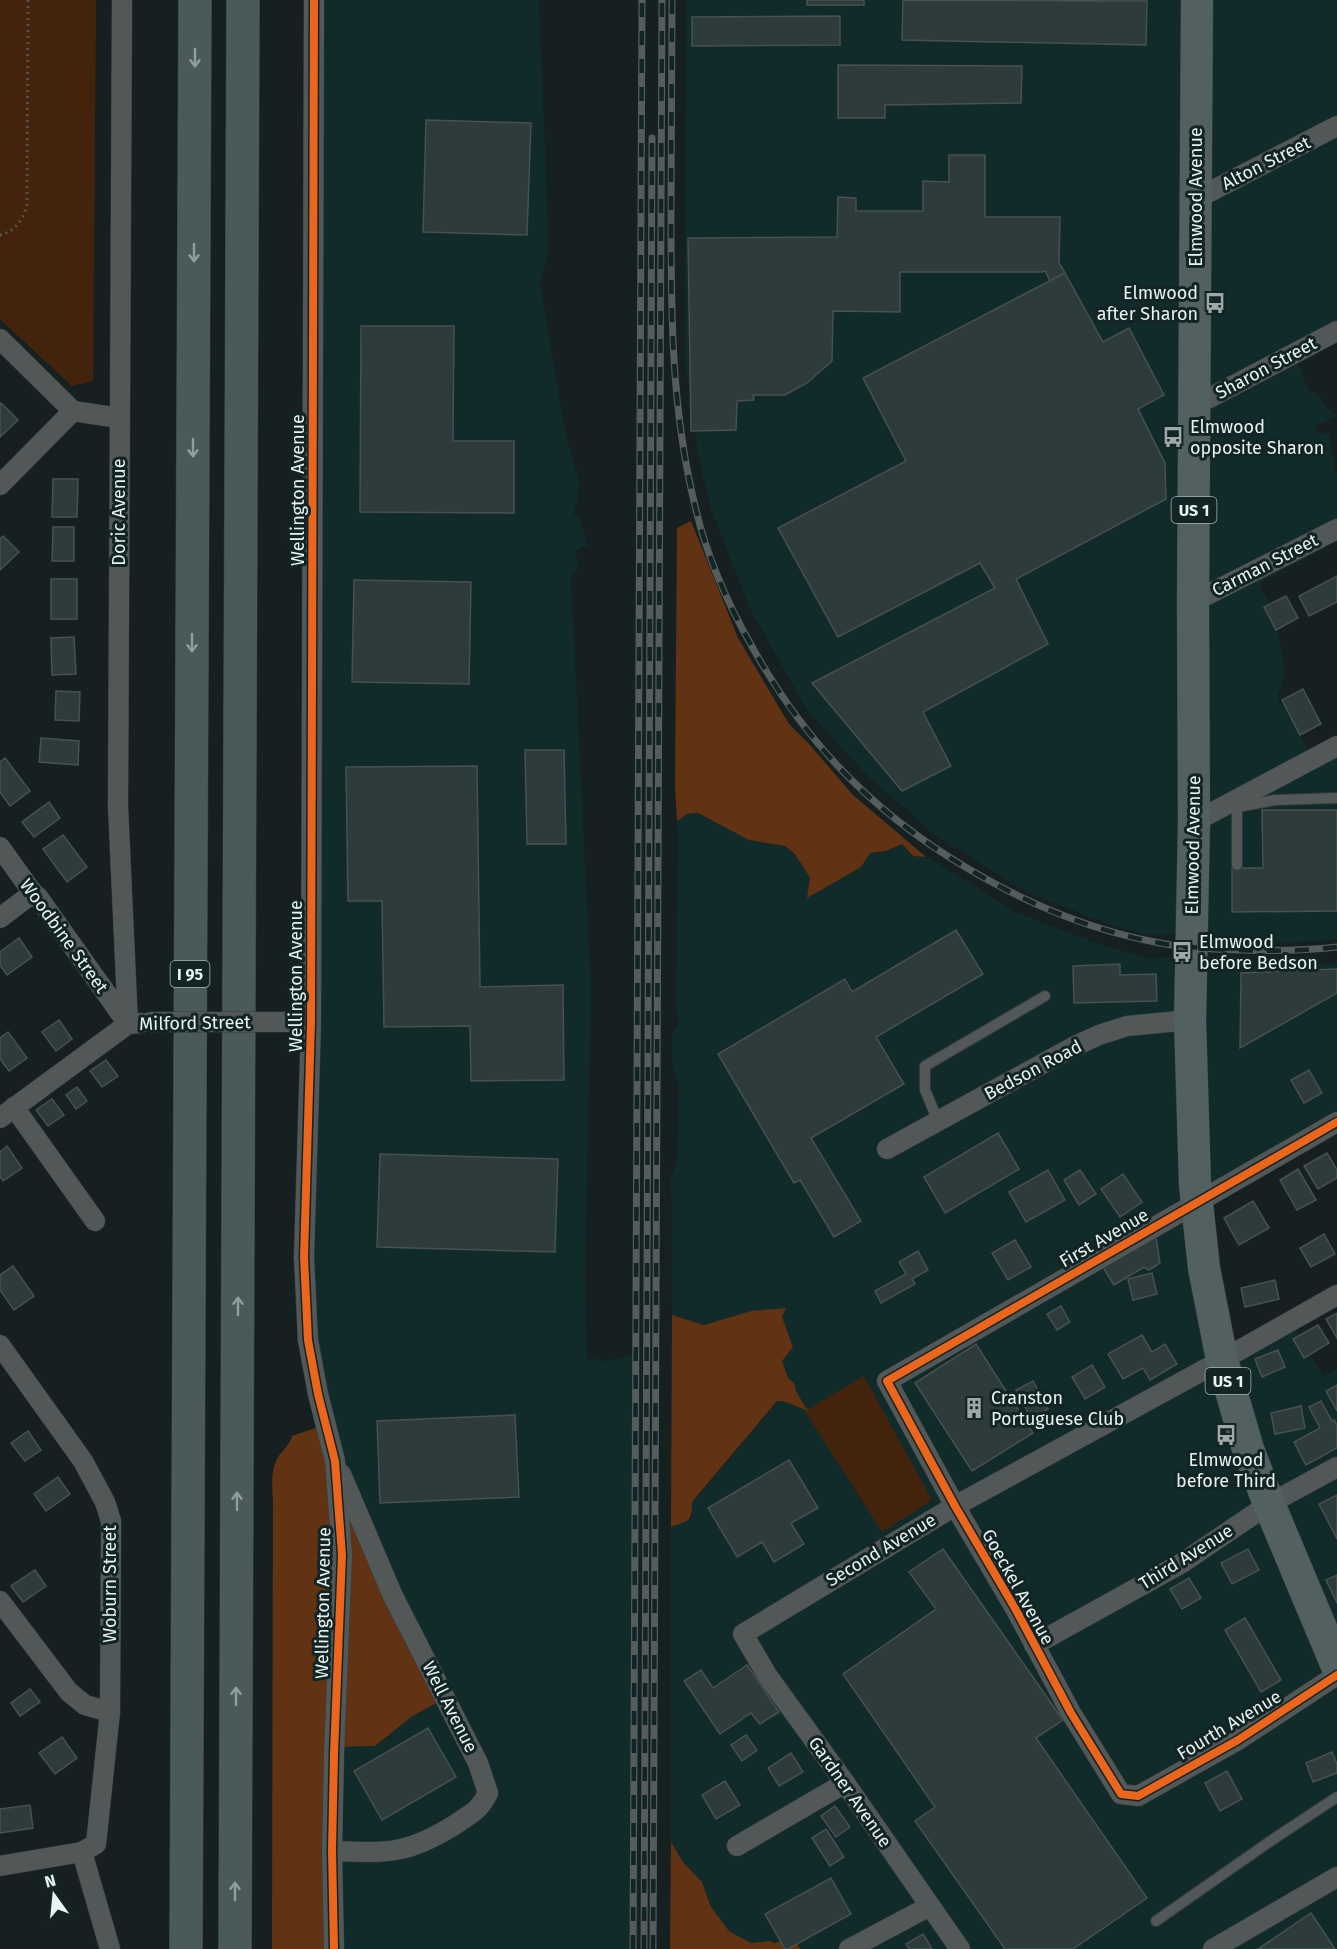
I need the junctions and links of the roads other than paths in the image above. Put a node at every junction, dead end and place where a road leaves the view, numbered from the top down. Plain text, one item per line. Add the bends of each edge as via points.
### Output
1 (122, 0) edge
2 (195, 0) edge
3 (243, 0) edge
4 (314, 0) edge
5 (1197, 0) edge
6 (1337, 126) edge
7 (1196, 199) junction
8 (1337, 331) edge
9 (0, 339) edge
10 (1194, 406) junction
11 (73, 411) junction
12 (119, 418) junction
13 (0, 485) edge
14 (1337, 529) edge
15 (1193, 602) junction
16 (1337, 746) edge
17 (1337, 798) edge
18 (1237, 803) junction
19 (1194, 822) junction
20 (0, 848) edge
21 (1237, 865) dead end
22 (33, 894) junction
23 (0, 918) edge
24 (1045, 996) dead end
25 (1190, 1020) junction
26 (311, 1023) junction
27 (128, 1024) junction
28 (7, 1112) edge
29 (938, 1121) junction
30 (1337, 1122) edge
31 (886, 1149) dead end
32 (1197, 1201) junction
33 (95, 1221) dead end
34 (1337, 1295) edge
35 (0, 1345) edge
36 (1222, 1360) junction
37 (886, 1381) joint
38 (335, 1461) junction
39 (1337, 1467) edge
40 (1269, 1504) junction
41 (955, 1506) junction
42 (0, 1601) edge
43 (743, 1634) joint
44 (1034, 1645) junction
45 (1337, 1666) edge
46 (1337, 1675) edge
47 (110, 1713) junction
48 (845, 1783) junction
49 (1134, 1796) joint
50 (1337, 1797) edge
51 (737, 1846) dead end
52 (332, 1851) junction
53 (82, 1852) junction
54 (0, 1866) edge
55 (1337, 1877) edge
56 (930, 1906) junction
57 (1156, 1921) dead end
58 (110, 1949) edge
59 (186, 1949) edge
60 (235, 1949) edge
61 (334, 1949) edge
62 (849, 1949) edge
63 (960, 1949) edge
64 (1213, 1949) edge

1 - 12 street, Doric Avenue
2 -> 59 highway, I 95
60 -> 3 highway
4 - 26 street, Wellington Avenue
5 - 7 main road, Elmwood Avenue / US 1
6 - 7 street, Alton Street
7 - 10 main road, Elmwood Avenue / US 1
8 - 10 street, Sharon Street
9 - 11 street
10 - 15 main road, Elmwood Avenue / US 1
11 - 12 street
11 - 13 street
12 - 27 street, Doric Avenue via 118,806
14 - 15 street, Carman Street
15 - 19 main road, Elmwood Avenue / US 1
16 - 18 street
17 - 18 lane
18 - 19 street
18 - 21 lane
19 - 25 main road, Elmwood Avenue / US 1
20 - 22 street, Woodbine Street
22 - 23 street
22 - 27 street, Woodbine Street
24 - 29 lane via 925,1066 925,1090
25 - 29 street, Bedson Road via 1128,1026 1099,1035
25 - 32 main road, Elmwood Avenue / US 1
26 - 27 street, Milford Street, bridge
26 - 38 street, Wellington Avenue via 304,1257 308,1340
27 - 28 street, Milford Street
28 - 33 street
29 - 31 street, Bedson Road
30 - 32 street, First Avenue
32 - 36 main road, Elmwood Avenue / US 1 via 1204,1269
32 - 37 street, First Avenue
34 - 36 street, Second Avenue
35 - 47 street, Woburn Street via 83,1461 111,1521
36 - 40 main road, Elmwood Avenue / US 1
36 - 41 street, Second Avenue
37 - 41 street, Goeckel Avenue
38 - 52 street, Wellington Avenue via 342,1591
38 - 52 street, Well Avenue via 393,1596 478,1763 488,1793 481,1808 433,1839 408,1849 380,1853
39 - 40 street, Third Avenue
40 - 44 street, Third Avenue via 1182,1563
40 - 45 main road, Elmwood Avenue / US 1
41 - 43 street, Second Avenue
41 - 44 street, Goeckel Avenue
42 - 47 street via 69,1692 85,1705
43 - 48 street, Gardner Avenue via 767,1675
44 - 49 street, Goeckel Avenue via 1121,1794
46 - 49 street, Fourth Avenue via 1238,1740
47 - 53 street, Woburn Street via 96,1844
48 - 51 street
48 - 56 street, Gardner Avenue
50 - 57 lane
52 - 61 street, Wellington Avenue
53 - 54 street
53 - 58 street
55 - 64 street
56 - 62 street
56 - 63 street, Gardner Avenue

